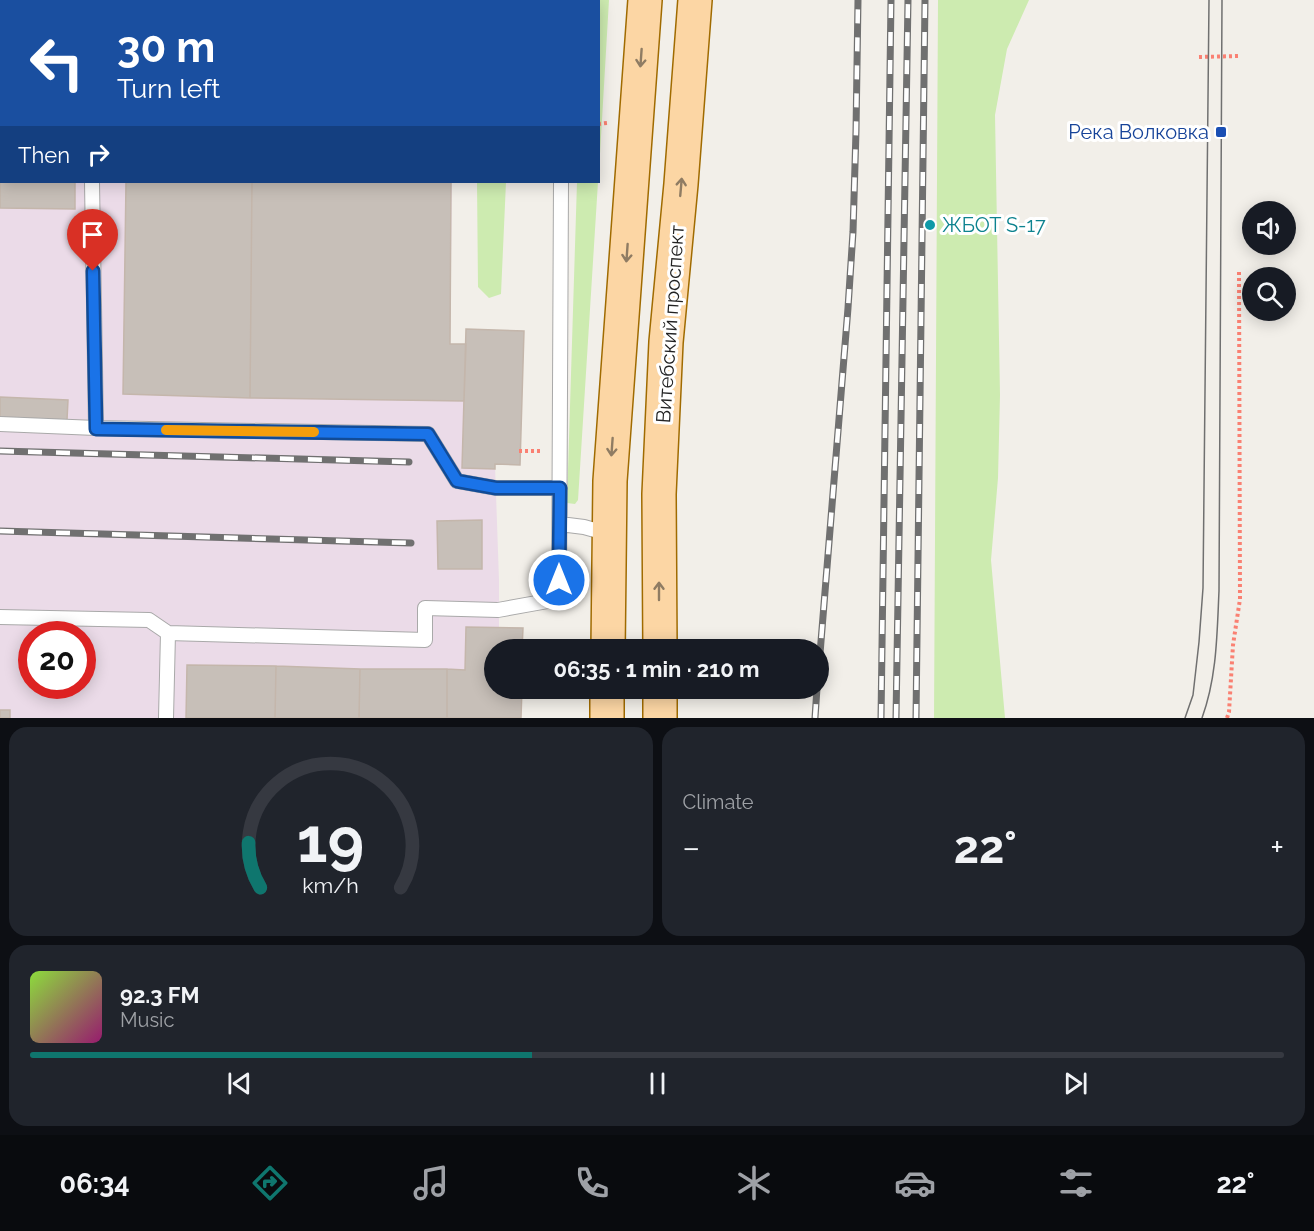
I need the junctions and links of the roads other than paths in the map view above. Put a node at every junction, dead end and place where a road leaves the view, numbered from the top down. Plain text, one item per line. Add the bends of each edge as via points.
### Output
1 (645, 0) edge
2 (695, 0) edge
3 (92, 183) edge
4 (561, 183) edge
5 (0, 424) edge
6 (96, 429) junction
7 (560, 488) junction
8 (560, 524) junction
9 (609, 534) junction
10 (0, 617) edge
11 (168, 633) junction
12 (608, 639) edge
13 (660, 639) edge
14 (607, 699) edge
15 (660, 699) edge
16 (166, 718) edge
17 (607, 718) edge
18 (660, 718) edge

1 -> 9 main road via 610,469
13 -> 2 main road, Витебский проспект via 659,494 666,342
3 - 6 lane
4 - 7 lane
5 - 6 lane
6 - 7 lane via 428,434 457,481 496,488
7 - 8 lane
8 - 9 lane
8 - 11 lane via 559,599 498,610 425,608 424,639
9 - 12 main road
10 - 11 lane via 149,620
11 - 16 lane
14 - 17 main road
15 - 18 main road

